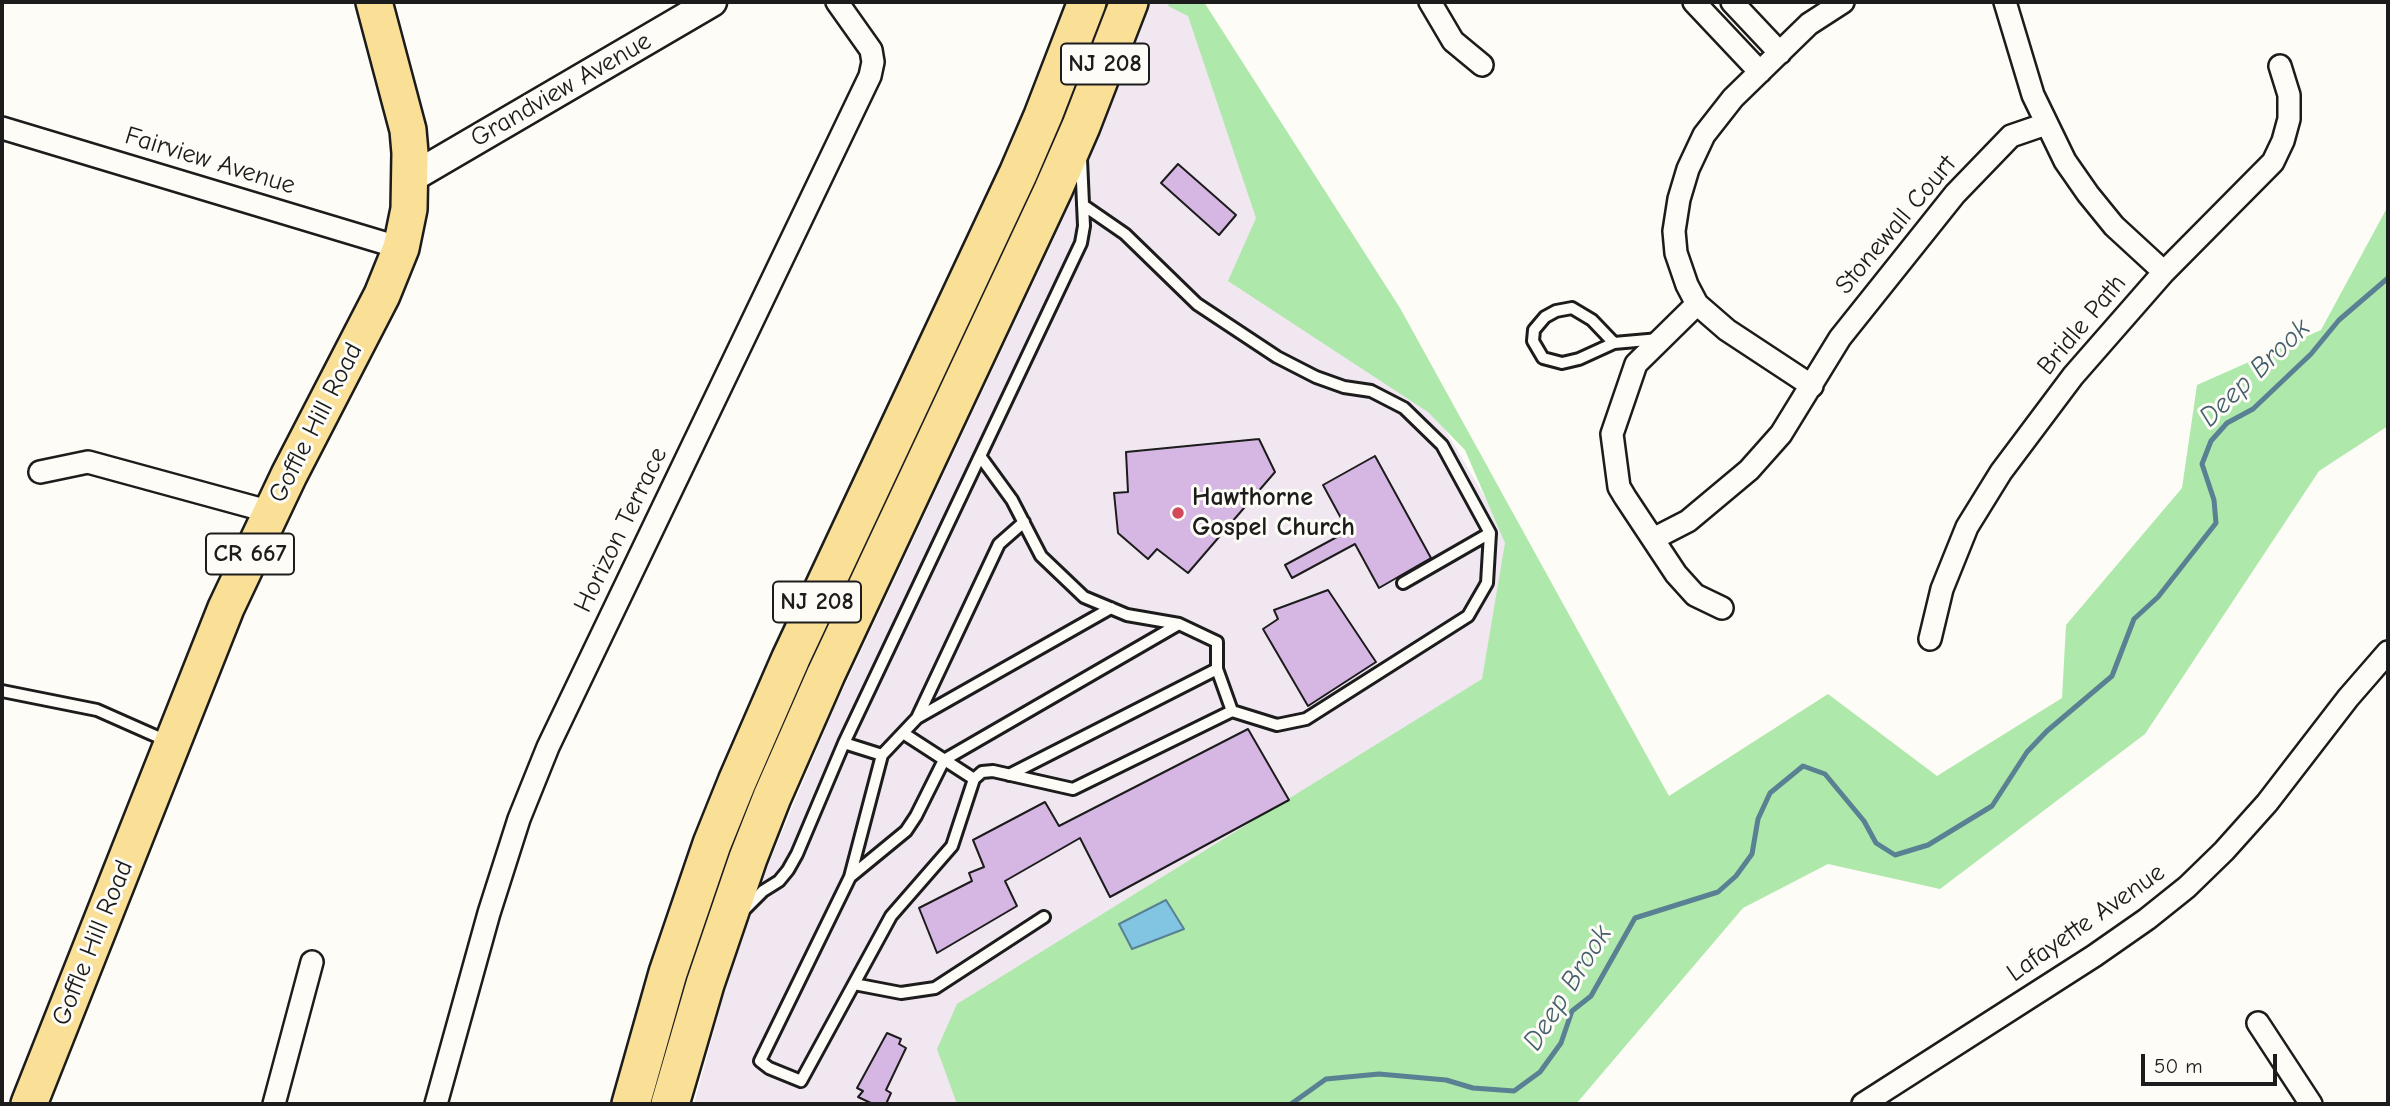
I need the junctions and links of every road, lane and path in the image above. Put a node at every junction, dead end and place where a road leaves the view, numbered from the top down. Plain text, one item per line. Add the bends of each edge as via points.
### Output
1 (374, 2) edge
2 (712, 2) edge
3 (838, 2) edge
4 (1087, 2) edge
5 (1129, 2) edge
6 (1430, 2) edge
7 (1694, 2) edge
8 (1732, 2) edge
9 (1843, 2) edge
10 (2005, 2) edge
11 (1780, 53) junction
12 (1482, 65) dead end
13 (2280, 66) dead end
14 (1760, 72) junction
15 (2046, 124) junction
16 (1081, 126) junction
17 (2, 128) edge
18 (411, 178) junction
19 (1083, 205) junction
20 (401, 248) junction
21 (2164, 272) junction
22 (1697, 304) junction
23 (1662, 338) junction
24 (1614, 342) junction
25 (1812, 386) junction
26 (980, 456) junction
27 (40, 472) dead end
28 (271, 512) junction
29 (1024, 522) junction
30 (1490, 533) junction
31 (1653, 538) junction
32 (1403, 583) dead end
33 (1111, 608) junction
34 (1722, 608) dead end
35 (1179, 624) junction
36 (1930, 639) dead end
37 (2388, 652) edge
38 (1217, 669) junction
39 (2, 691) edge
40 (1232, 711) junction
41 (917, 718) junction
42 (903, 733) junction
43 (844, 743) junction
44 (172, 744) junction
45 (882, 755) junction
46 (944, 760) junction
47 (1009, 775) junction
48 (974, 779) junction
49 (850, 877) junction
50 (1044, 917) dead end
51 (312, 962) dead end
52 (705, 984) junction
53 (854, 984) junction
54 (2258, 1023) dead end
55 (29, 1104) edge
56 (274, 1104) edge
57 (436, 1104) edge
58 (631, 1104) edge
59 (670, 1104) edge
60 (1863, 1104) edge
61 (2311, 1104) edge

1 - 18 main road, Goffle Hill Road / CR 667 via 408,130
2 - 18 street, Grandview Avenue
3 - 57 street, Horizon Terrace via 871,50 870,76 548,747 489,913
4 - 58 highway, NJ 208 via 1018,174 737,782 672,960
5 - 16 highway, NJ 208
6 - 12 street via 1452,41
7 - 14 street
8 - 11 street
9 - 11 street via 1809,24
10 - 15 street
11 - 14 street
13 - 21 street, Bridle Path via 2289,95 2289,119 2273,162
14 - 22 street via 1704,135 1679,199 1676,253
15 - 21 street via 2088,194
15 - 25 street, Stonewall Court via 2011,136 1955,194 1840,338
16 - 19 lane
16 - 52 highway, NJ 208 via 798,736 748,858
17 - 20 street, Fairview Avenue
18 - 20 main road, Goffle Hill Road / CR 667
19 - 26 lane via 1081,243
19 - 30 lane via 1125,234 1197,304 1277,357 1316,377 1371,391 1404,408 1442,445
20 - 28 main road, Goffle Hill Road / CR 667 via 382,295
21 - 36 street, Bridle Path via 2073,376 2001,472 1967,527 1942,589
22 - 23 street
22 - 25 street via 1727,330
23 - 24 lane
23 - 31 street via 1636,364 1612,434 1619,487
24 - 24 lane via 1562,363 1543,358 1532,341 1545,317 1572,308
25 - 31 street, Stonewall Court via 1781,435 1749,470 1688,521
26 - 29 lane
26 - 43 lane
27 - 28 street via 88,462
28 - 44 main road, Goffle Hill Road / CR 667 via 226,608
29 - 33 lane via 1041,555 1084,597
29 - 41 lane via 999,544
30 - 32 lane
30 - 40 lane via 1487,583 1468,616 1306,719 1276,725
31 - 34 street via 1695,595
33 - 35 lane
33 - 41 lane
35 - 38 lane via 1217,642
35 - 46 lane
37 - 60 street, Lafayette Avenue via 2267,803 2187,887 2094,956
38 - 40 lane
38 - 47 lane
39 - 44 lane via 97,710
40 - 47 lane via 1073,789
41 - 42 lane
42 - 45 lane
42 - 46 lane
43 - 45 lane
43 - 52 lane via 788,870 751,901
44 - 55 main road, Goffle Hill Road / CR 667
45 - 49 lane
46 - 48 lane
46 - 49 lane via 906,831
47 - 48 lane via 982,772
48 - 53 lane via 952,846 891,916
49 - 53 lane via 760,1061 802,1081
50 - 53 lane via 935,988 901,993
51 - 56 street
52 - 59 highway, NJ 208
54 - 61 street

